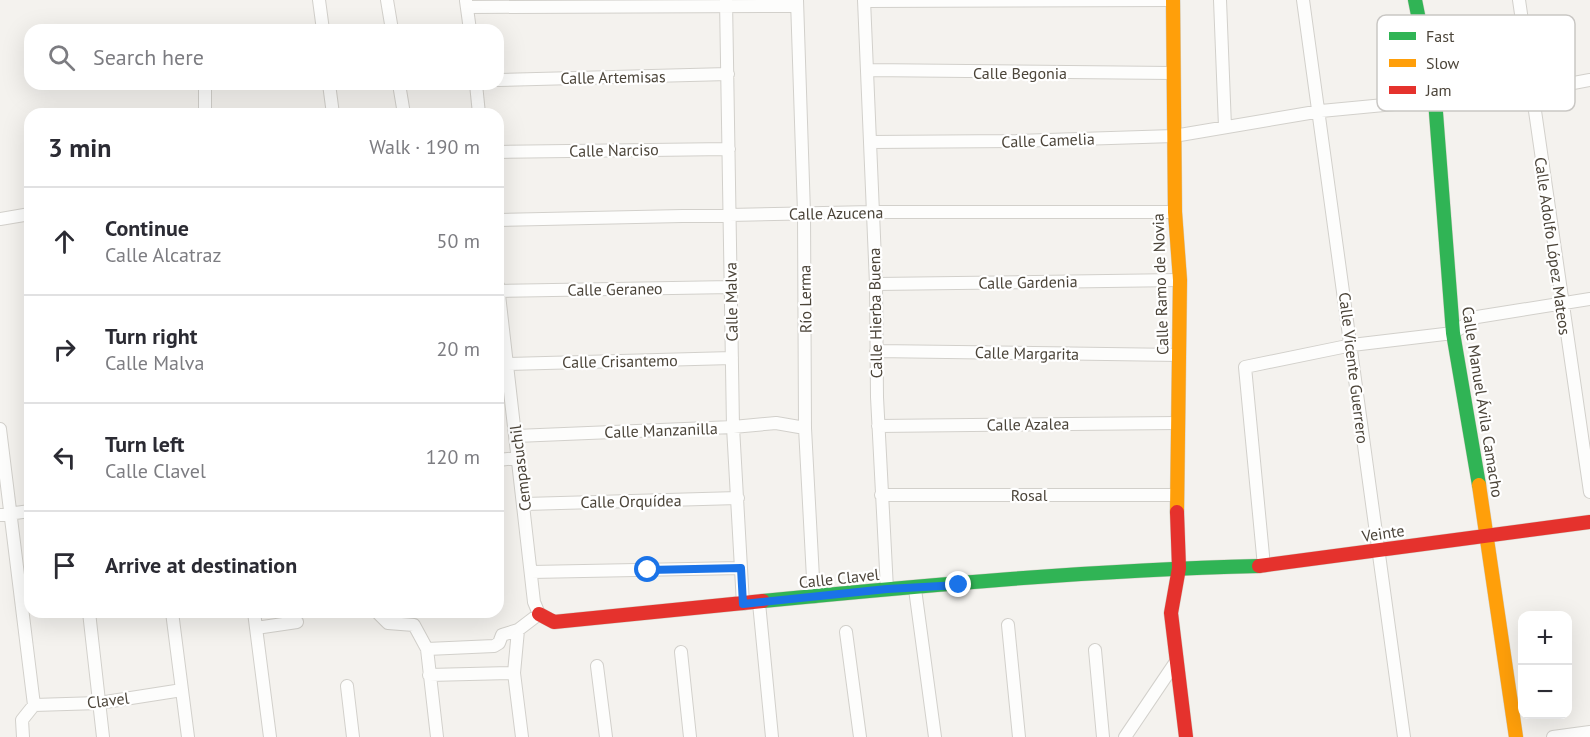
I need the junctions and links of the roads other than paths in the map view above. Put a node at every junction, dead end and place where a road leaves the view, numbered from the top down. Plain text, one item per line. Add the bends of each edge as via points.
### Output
1 (319, 0) edge
2 (387, 0) edge
3 (1173, 0) edge
4 (1220, 0) edge
5 (1303, 0) edge
6 (1415, 0) edge
7 (1519, 0) edge
8 (864, 1) edge
9 (726, 2) edge
10 (797, 3) edge
11 (467, 4) edge
12 (1418, 15) edge
13 (1521, 15) edge
14 (321, 24) edge
15 (391, 24) edge
16 (469, 24) edge
17 (867, 70) junction
18 (1172, 73) junction
19 (728, 74) junction
20 (504, 80) edge
21 (1590, 80) edge
22 (1575, 83) edge
23 (205, 90) edge
24 (330, 90) edge
25 (400, 90) edge
26 (477, 90) edge
27 (1377, 106) edge
28 (205, 108) edge
29 (332, 108) edge
30 (403, 108) edge
31 (478, 108) edge
32 (1321, 111) junction
33 (1437, 111) edge
34 (1534, 111) edge
35 (1225, 127) junction
36 (1174, 136) junction
37 (870, 142) junction
38 (729, 149) junction
39 (504, 152) edge
40 (873, 212) junction
41 (1175, 212) junction
42 (804, 213) junction
43 (24, 215) edge
44 (729, 216) junction
45 (0, 219) edge
46 (504, 220) edge
47 (1180, 280) junction
48 (876, 284) junction
49 (732, 287) junction
50 (504, 291) edge
51 (1590, 299) edge
52 (1562, 304) junction
53 (1453, 333) junction
54 (504, 337) edge
55 (1352, 345) junction
56 (876, 351) junction
57 (1179, 355) junction
58 (732, 358) junction
59 (507, 364) junction
60 (1178, 423) junction
61 (878, 426) junction
62 (733, 427) junction
63 (806, 428) junction
64 (0, 429) edge
65 (516, 436) junction
66 (518, 458) junction
67 (504, 459) edge
68 (1590, 492) edge
69 (881, 495) junction
70 (1177, 495) junction
71 (738, 498) junction
72 (525, 504) junction
73 (24, 512) edge
74 (5, 514) edge
75 (1590, 522) edge
76 (1488, 535) junction
77 (1377, 551) junction
78 (1264, 566) junction
79 (741, 568) junction
80 (1179, 568) junction
81 (531, 572) junction
82 (887, 589) junction
83 (915, 589) junction
84 (814, 597) junction
85 (759, 603) junction
86 (743, 604) junction
87 (539, 614) junction
88 (90, 618) edge
89 (173, 618) edge
90 (255, 618) edge
91 (383, 618) edge
92 (297, 622) dead end
93 (1008, 625) dead end
94 (256, 628) junction
95 (518, 630) junction
96 (846, 632) dead end
97 (427, 649) junction
98 (1095, 650) dead end
99 (681, 652) dead end
100 (1175, 663) junction
101 (597, 666) dead end
102 (514, 673) junction
103 (429, 675) junction
104 (347, 686) dead end
105 (182, 690) junction
106 (99, 703) junction
107 (34, 705) junction
108 (1590, 732) edge
109 (188, 735) edge
110 (23, 737) edge
111 (103, 737) edge
112 (202, 737) edge
113 (270, 737) edge
114 (353, 737) edge
115 (436, 737) edge
116 (522, 737) edge
117 (606, 737) edge
118 (690, 737) edge
119 (772, 737) edge
120 (860, 737) edge
121 (935, 737) edge
122 (1019, 737) edge
123 (1103, 737) edge
124 (1125, 737) edge
125 (1186, 737) edge
126 (1404, 737) edge
127 (1516, 737) edge
128 (1553, 737) edge

1 - 14 street
2 - 15 street
3 - 8 street
3 - 18 street, Calle Ramo de Novia
4 - 35 street
5 - 32 street, Calle Vicente Guerrero
6 - 12 street, Calle Manuel Ávila Camacho
7 - 13 street, Calle Adolfo López Mateos
8 - 17 street, Calle Hierba Buena
9 - 10 street
9 - 11 street
9 - 19 street, Calle Malva
10 - 42 street, Río Lerma
11 - 16 street
17 - 18 street, Calle Begonia
17 - 37 street, Calle Hierba Buena
18 - 36 street, Calle Ramo de Novia
19 - 20 street, Calle Artemisas
19 - 38 street, Calle Malva
21 - 22 street, Calle Camelia
23 - 28 street
24 - 29 street
25 - 30 street
26 - 31 street
27 - 32 street, Calle Camelia
32 - 35 street, Calle Camelia
32 - 55 street, Calle Vicente Guerrero
33 - 53 street, Calle Manuel Ávila Camacho
34 - 52 street, Calle Adolfo López Mateos
35 - 36 street, Calle Camelia
36 - 37 street, Calle Camelia
36 - 41 street, Calle Ramo de Novia
37 - 40 street, Calle Hierba Buena
38 - 39 street, Calle Narciso
38 - 44 street, Calle Malva
40 - 41 street, Calle Azucena
40 - 42 street, Calle Azucena
40 - 48 street, Calle Hierba Buena
41 - 47 street, Calle Ramo de Novia
42 - 44 street, Calle Azucena
42 - 63 street, Río Lerma
43 - 45 street
44 - 46 street, Calle Azucena
44 - 49 street, Calle Malva
47 - 48 street, Calle Gardenia
47 - 57 street, Calle Ramo de Novia
48 - 56 street, Calle Hierba Buena
49 - 50 street, Calle Geraneo
49 - 58 street, Calle Malva
51 - 52 street
52 - 53 street via 1477,317
52 - 68 street, Calle Adolfo López Mateos
53 - 55 street
53 - 76 street, Calle Manuel Ávila Camacho
54 - 59 street, Cempasuchil
55 - 77 street, Calle Vicente Guerrero
55 - 78 street via 1245,367
56 - 57 street, Calle Margarita
56 - 61 street, Calle Hierba Buena
57 - 60 street, Calle Ramo de Novia
58 - 59 street, Calle Crisantemo
58 - 62 street, Calle Malva
59 - 65 street, Cempasuchil
60 - 61 street, Calle Azalea
60 - 70 street, Calle Ramo de Novia
61 - 69 street, Calle Hierba Buena
62 - 63 street, Calle Manzanilla via 776,423
62 - 65 street, Calle Manzanilla
62 - 71 street, Calle Malva
63 - 84 street, Río Lerma
64 - 74 street
65 - 66 street, Cempasuchil
66 - 67 street
66 - 72 street, Cempasuchil
69 - 70 street, Rosal
69 - 82 street, Calle Hierba Buena
70 - 80 street, Calle Ramo de Novia
71 - 72 street, Calle Orquídea
71 - 79 street, Calle Malva
72 - 81 street, Cempasuchil
73 - 74 street
74 - 107 street
75 - 76 street, Veinte
76 - 77 street, Veinte
76 - 127 street, Calle Manuel Ávila Camacho
77 - 78 street, Veinte
77 - 126 street, Calle Vicente Guerrero
78 - 80 street, Veinte
79 - 81 street
79 - 86 street, Calle Malva
80 - 83 street, Calle Clavel
80 - 100 street, Calle Ramo de Novia via 1171,613
81 - 87 street, Cempasuchil
82 - 83 street, Calle Clavel
82 - 84 street, Calle Clavel
83 - 121 street
84 - 85 street, Calle Clavel
85 - 86 street, Calle Clavel
85 - 119 street
86 - 87 street, Calle Clavel via 554,622
87 - 95 street
88 - 106 street
89 - 105 street
90 - 94 street
91 - 97 street via 387,623 414,626
92 - 94 street
93 - 122 street
94 - 113 street
95 - 97 street via 502,635 494,646
95 - 102 street
96 - 120 street
97 - 103 street
98 - 123 street
99 - 118 street
100 - 124 street
100 - 125 street, Calle Ramo de Novia
101 - 117 street
102 - 103 street
102 - 116 street
103 - 115 street
104 - 114 street
105 - 106 street, Clavel
105 - 109 street
106 - 107 street, Clavel
106 - 111 street
107 - 110 street via 22,720
108 - 128 street
109 - 112 street

